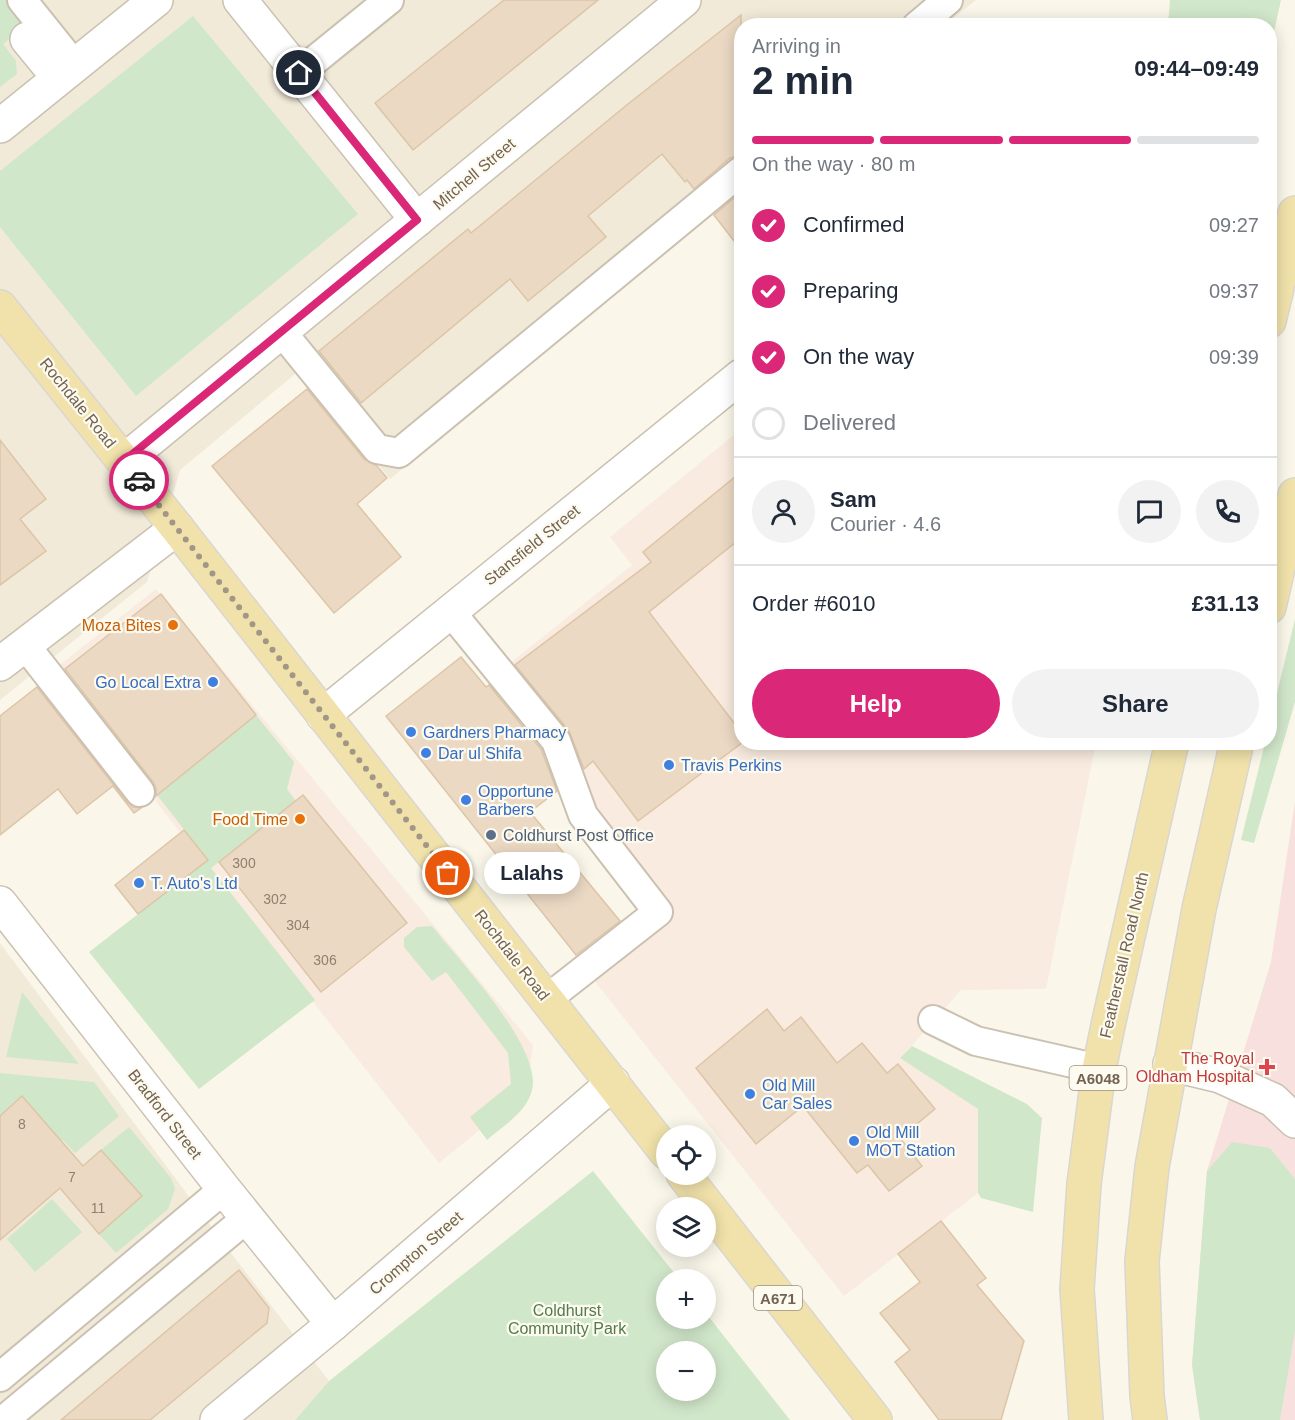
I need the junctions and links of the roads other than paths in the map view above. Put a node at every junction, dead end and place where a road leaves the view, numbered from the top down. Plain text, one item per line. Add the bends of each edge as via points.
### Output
1 (22, 0) edge
2 (156, 0) edge
3 (240, 0) edge
4 (389, 0) edge
5 (948, 0) edge
6 (676, 2) edge
7 (927, 18) edge
8 (27, 39) dead end
9 (67, 72) junction
10 (299, 73) junction
11 (0, 126) edge
12 (734, 177) edge
13 (1295, 213) edge
14 (417, 220) junction
15 (1277, 288) edge
16 (0, 306) edge
17 (281, 331) junction
18 (734, 382) edge
19 (124, 461) junction
20 (1295, 495) edge
21 (177, 528) junction
22 (1277, 573) edge
23 (450, 611) junction
24 (12, 654) edge
25 (323, 715) junction
26 (1170, 750) edge
27 (1235, 750) edge
28 (140, 792) dead end
29 (0, 903) edge
30 (547, 999) junction
31 (933, 1020) dead end
32 (1170, 1064) junction
33 (1099, 1069) junction
34 (613, 1083) junction
35 (1295, 1121) edge
36 (656, 1139) edge
37 (692, 1185) edge
38 (224, 1189) junction
39 (248, 1217) junction
40 (333, 1324) junction
41 (0, 1377) edge
42 (4, 1420) edge
43 (217, 1420) edge
44 (875, 1420) edge
45 (1086, 1420) edge
46 (1150, 1420) edge

1 - 9 lane
2 - 9 street
3 - 10 street
4 - 10 lane
5 - 7 lane
6 - 14 street, Mitchell Street
8 - 9 street
9 - 11 street
10 - 14 street
12 - 17 lane via 399,453 377,449
13 - 15 main road
14 - 17 street, Mitchell Street
16 - 19 main road, Rochdale Road
17 - 19 street, Mitchell Street
18 - 23 street, Stansfield Street
19 - 21 main road, Rochdale Road
20 - 22 main road
21 - 24 street
21 - 25 main road, Rochdale Road
23 - 25 street, Stansfield Street
23 - 30 lane via 556,741 583,815 658,912
24 - 28 lane
25 - 30 main road, Rochdale Road
26 - 33 main road, Featherstall Road North / A6048
27 - 32 main road via 1199,909
29 - 38 street, Bradford Street
30 - 34 main road, Rochdale Road
31 - 33 lane via 976,1041
32 - 35 street via 1220,1076 1273,1101
32 - 46 main road via 1152,1167 1142,1261
33 - 45 main road, Featherstall Road North / A6048 via 1084,1184 1077,1289
34 - 36 main road, Rochdale Road
34 - 40 street, Crompton Street
37 - 44 main road, A671
38 - 39 street, Bradford Street
38 - 41 lane
39 - 40 street, Bradford Street
39 - 42 lane
40 - 43 street, Crompton Street

